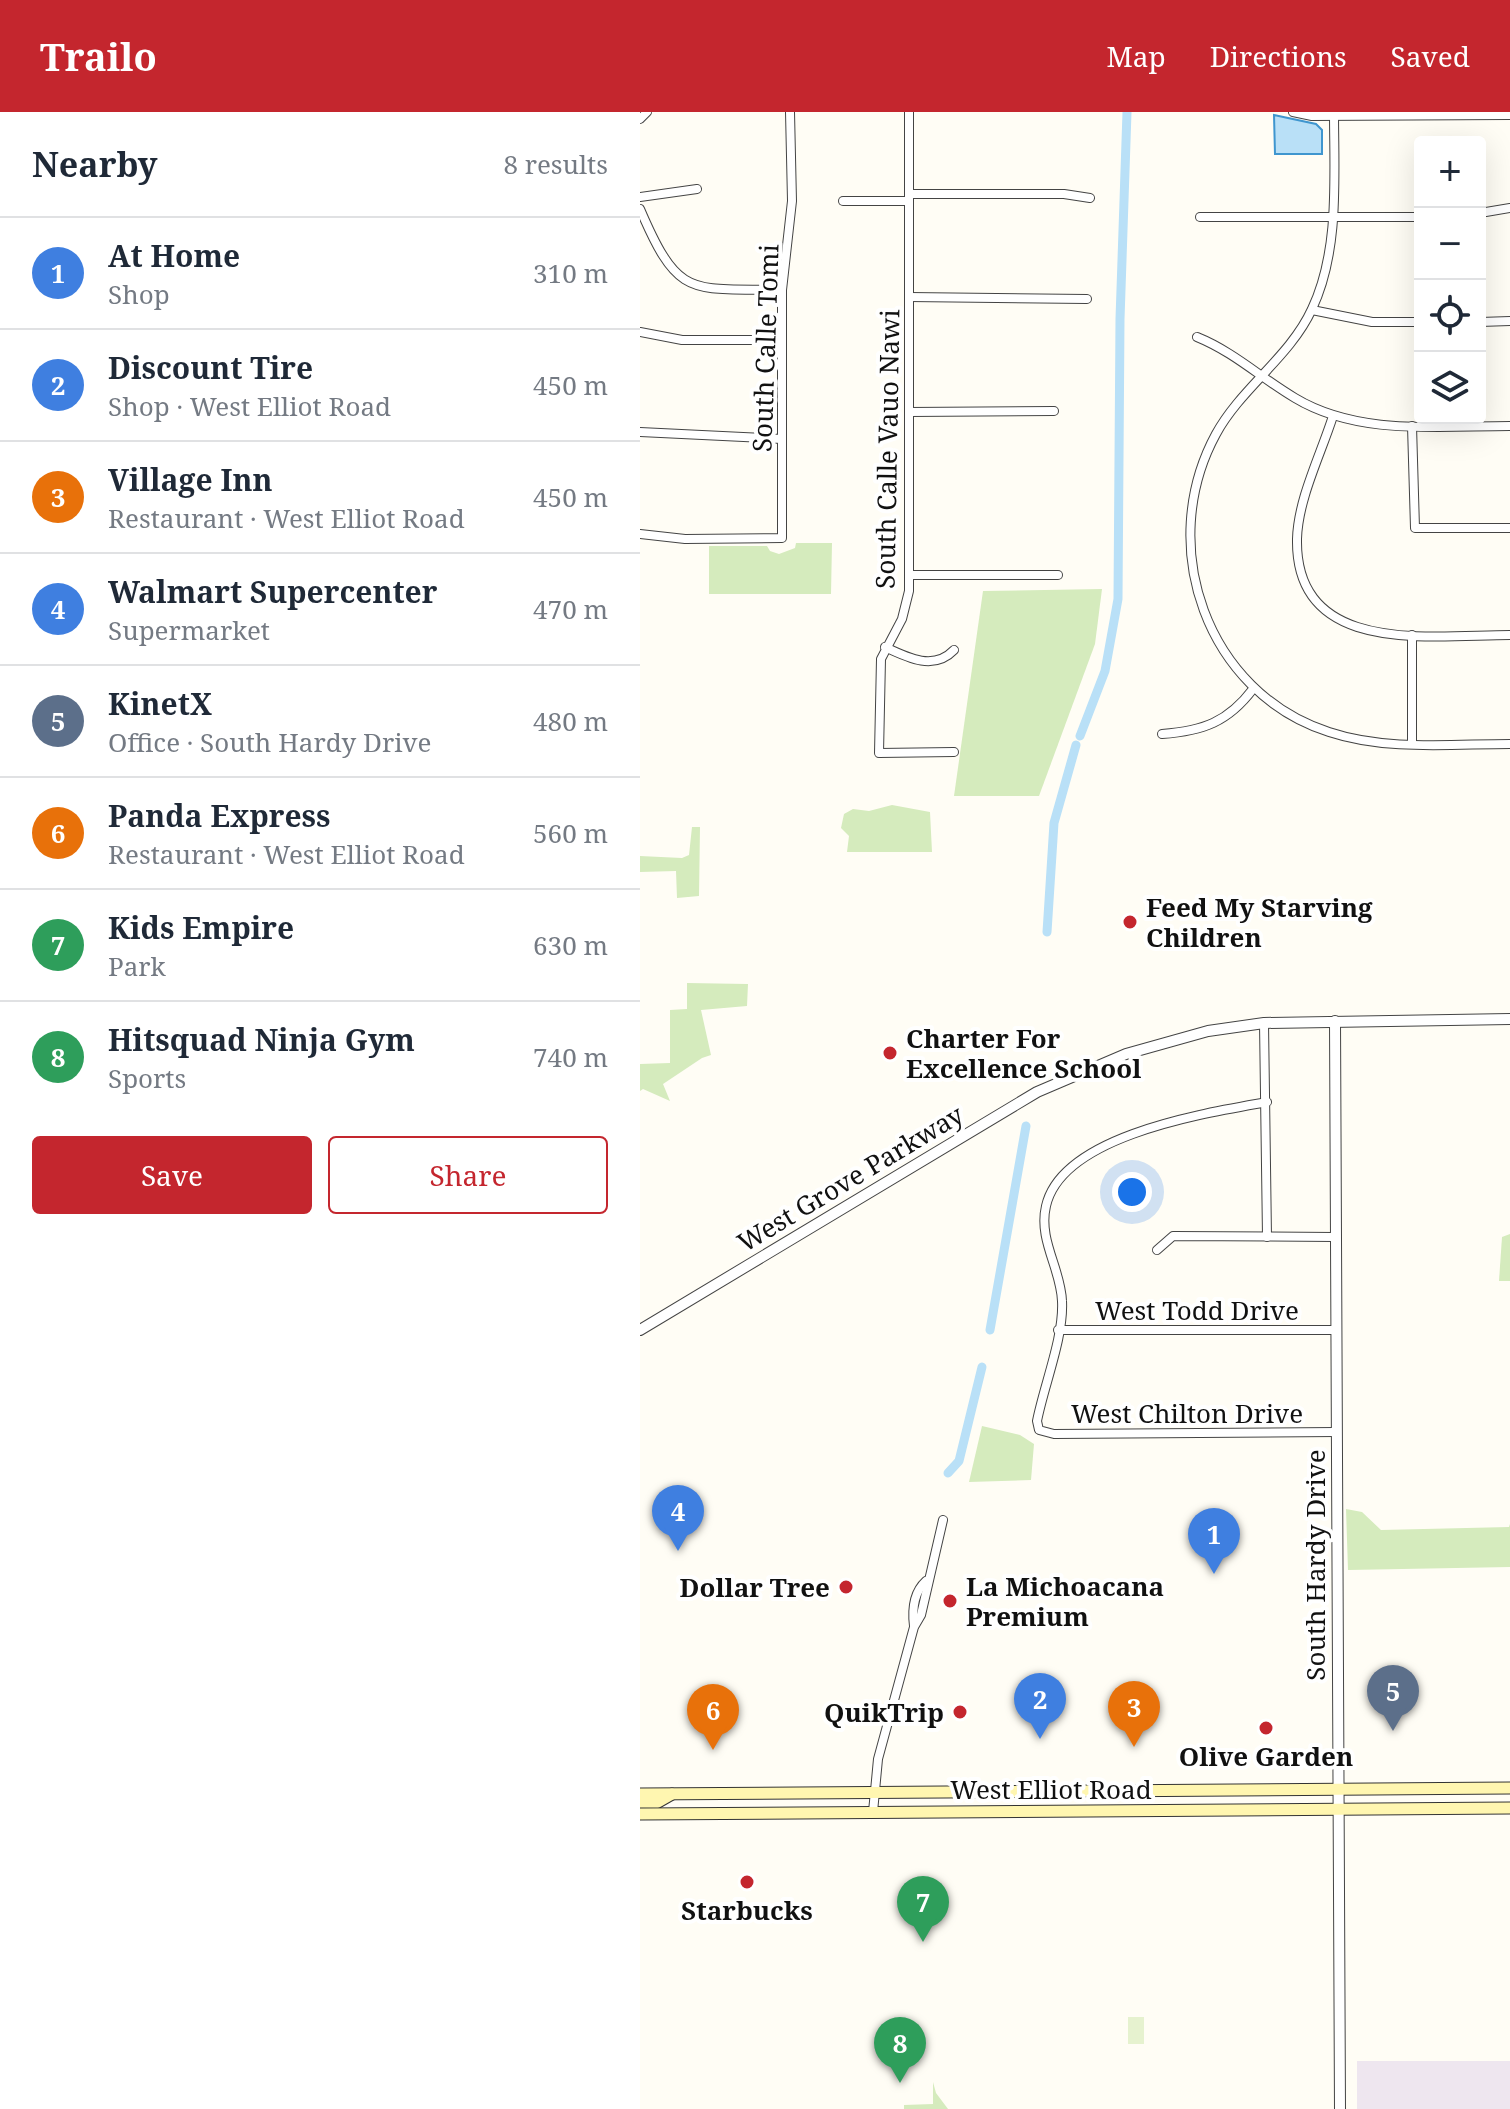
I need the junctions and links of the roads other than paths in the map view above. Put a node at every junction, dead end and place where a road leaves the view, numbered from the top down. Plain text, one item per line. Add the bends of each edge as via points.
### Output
1 (790, 112) edge
2 (909, 112) edge
3 (1293, 112) edge
4 (1334, 114) edge
5 (1510, 115) edge
6 (697, 189) dead end
7 (640, 197) edge
8 (909, 197) junction
9 (1090, 198) dead end
10 (843, 201) dead end
11 (1510, 208) edge
12 (640, 209) edge
13 (1486, 212) edge
14 (1200, 217) dead end
15 (1333, 217) junction
16 (1414, 217) edge
17 (782, 290) junction
18 (909, 297) junction
19 (1087, 299) dead end
20 (1312, 310) junction
21 (1510, 321) edge
22 (1414, 322) edge
23 (1486, 322) edge
24 (640, 332) edge
25 (1197, 337) dead end
26 (782, 340) junction
27 (1261, 375) junction
28 (1054, 411) dead end
29 (909, 412) junction
30 (1333, 416) junction
31 (1412, 426) junction
32 (1510, 426) edge
33 (640, 432) edge
34 (782, 439) junction
35 (1510, 528) edge
36 (640, 534) edge
37 (909, 575) junction
38 (1058, 575) dead end
39 (1412, 635) junction
40 (1510, 635) edge
41 (885, 647) junction
42 (954, 650) dead end
43 (1253, 689) junction
44 (1162, 734) dead end
45 (1412, 744) junction
46 (1510, 744) edge
47 (954, 752) dead end
48 (1510, 1019) edge
49 (1335, 1021) junction
50 (1264, 1023) junction
51 (1267, 1102) junction
52 (1267, 1237) junction
53 (1335, 1237) junction
54 (1157, 1250) dead end
55 (640, 1330) edge
56 (1058, 1330) junction
57 (1336, 1330) junction
58 (1336, 1432) junction
59 (943, 1520) dead end
60 (1510, 1788) edge
61 (1337, 1789) junction
62 (874, 1792) junction
63 (640, 1794) edge
64 (672, 1794) junction
65 (640, 1802) edge
66 (1510, 1808) edge
67 (1337, 1809) junction
68 (873, 1812) junction
69 (640, 1814) edge
70 (1340, 2109) edge

1 - 17 street, South Calle Tomi via 792,201
2 - 8 street, South Calle Vauo Nawi
3 - 4 street
4 - 5 street
4 - 15 street
6 - 7 street
8 - 9 street
8 - 10 street
8 - 18 street, South Calle Vauo Nawi
11 - 13 street
12 - 17 street via 663,259 684,282 707,288
14 - 15 street
15 - 16 street
15 - 20 street via 1328,262
17 - 26 street, South Calle Tomi
18 - 19 street
18 - 29 street, South Calle Vauo Nawi
20 - 22 street via 1372,322
20 - 27 street
21 - 23 street
24 - 26 street via 682,340
25 - 27 street via 1226,349
26 - 34 street, South Calle Tomi
27 - 30 street
27 - 43 street via 1216,434 1193,511 1199,601 1216,640
28 - 29 street
29 - 37 street, South Calle Vauo Nawi
30 - 31 street
30 - 39 street via 1297,536 1299,563 1309,588 1349,626 1374,634
31 - 32 street
31 - 35 street via 1415,528
33 - 34 street
34 - 36 street, South Calle Tomi via 782,538
37 - 38 street
37 - 41 street, South Calle Vauo Nawi via 902,619
39 - 40 street
39 - 45 street
41 - 42 street via 927,662 946,659
41 - 47 street, South Calle Vauo Nawi via 879,673 879,753
43 - 44 street via 1238,709 1206,729
43 - 45 street via 1274,707 1331,733
45 - 46 street
48 - 49 street, West Grove Parkway
49 - 50 street, West Grove Parkway
49 - 53 street, South Hardy Drive
50 - 51 street
50 - 55 street, West Grove Parkway via 1148,1046 1037,1092
51 - 52 street
51 - 56 street via 1151,1128 1084,1156 1064,1172 1046,1206 1044,1228 1062,1299
52 - 53 street
52 - 54 street via 1173,1236
53 - 57 street, South Hardy Drive
56 - 57 street, West Todd Drive
56 - 58 street, West Chilton Drive via 1039,1430
57 - 58 street, South Hardy Drive
58 - 61 street, South Hardy Drive
59 - 62 street via 878,1759
60 - 61 main road, West Elliot Road
61 - 62 main road, West Elliot Road
61 - 67 street, South Hardy Drive
62 - 64 main road, West Elliot Road
62 - 68 street
63 - 64 main road, West Elliot Road
64 - 65 main road via 658,1802
66 - 67 main road, West Elliot Road
67 - 68 main road, West Elliot Road
67 - 70 street, South Hardy Drive
68 - 69 main road, West Elliot Road

